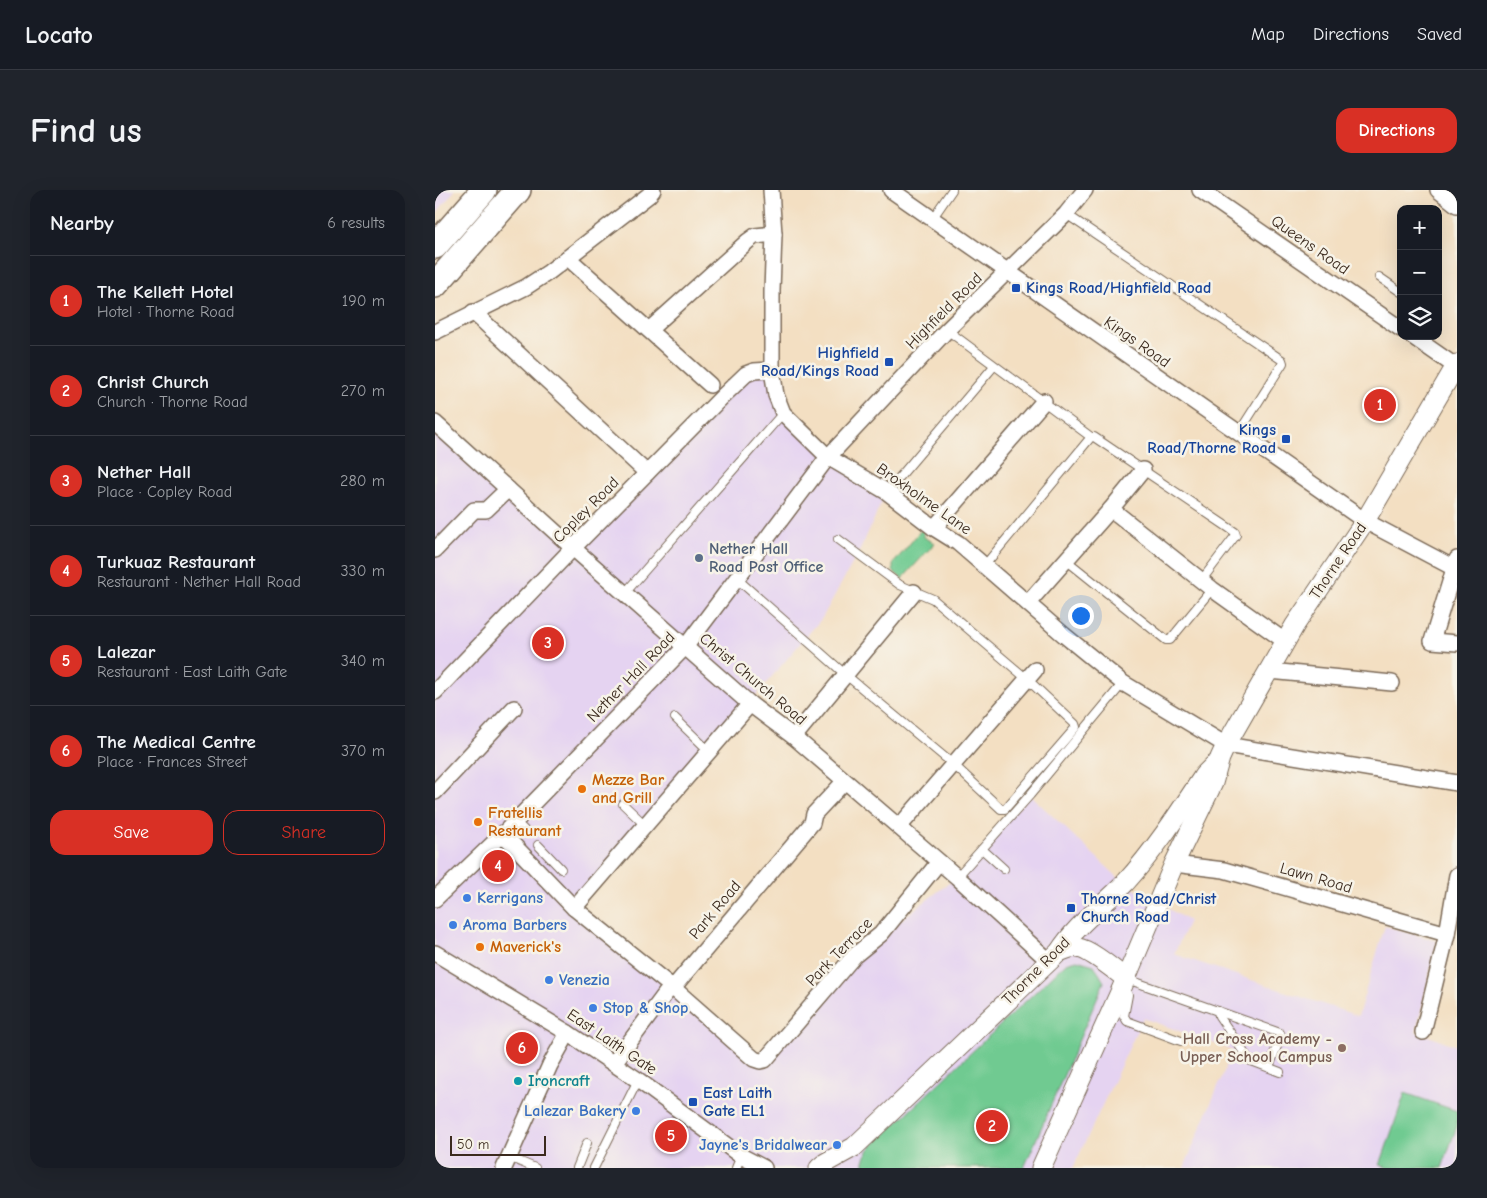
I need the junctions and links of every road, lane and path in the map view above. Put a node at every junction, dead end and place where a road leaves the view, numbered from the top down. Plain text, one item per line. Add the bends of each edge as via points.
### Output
1 (484, 190) edge
2 (518, 190) edge
3 (653, 190) edge
4 (771, 190) edge
5 (891, 190) edge
6 (952, 190) edge
7 (1085, 190) edge
8 (1200, 190) edge
9 (1438, 190) edge
10 (1457, 205) edge
11 (1066, 214) junction
12 (931, 219) junction
13 (774, 234) junction
14 (435, 246) edge
15 (568, 258) junction
16 (1007, 272) junction
17 (1379, 277) dead end
18 (435, 285) edge
19 (1397, 289) edge
20 (473, 312) junction
21 (1397, 326) edge
22 (649, 330) junction
23 (947, 330) junction
24 (435, 332) edge
25 (1418, 340) edge
26 (1456, 365) edge
27 (994, 366) junction
28 (772, 370) junction
29 (710, 385) dead end
30 (1044, 401) junction
31 (783, 413) junction
32 (435, 422) edge
33 (1238, 434) junction
34 (1091, 437) junction
35 (441, 438) edge
36 (828, 457) junction
37 (1143, 470) junction
38 (647, 473) junction
39 (508, 488) junction
40 (887, 492) junction
41 (1111, 509) junction
42 (1365, 521) junction
43 (934, 528) junction
44 (838, 539) dead end
45 (573, 548) junction
46 (435, 550) edge
47 (1066, 560) junction
48 (1456, 564) edge
49 (985, 565) junction
50 (737, 578) junction
51 (1206, 585) junction
52 (914, 592) junction
53 (625, 593) junction
54 (1028, 603) junction
55 (1286, 642) junction
56 (1457, 643) edge
57 (686, 646) junction
58 (1270, 671) junction
59 (846, 675) junction
60 (1031, 675) junction
61 (1123, 683) junction
62 (1392, 683) dead end
63 (435, 692) edge
64 (750, 704) junction
65 (514, 708) dead end
66 (675, 718) dead end
67 (794, 737) junction
68 (709, 751) junction
69 (1223, 752) junction
70 (954, 765) junction
71 (844, 782) junction
72 (1457, 783) edge
73 (435, 792) edge
74 (623, 804) dead end
75 (645, 825) junction
76 (899, 827) junction
77 (503, 834) junction
78 (538, 845) dead end
79 (981, 849) junction
80 (939, 862) junction
81 (1174, 864) junction
82 (561, 869) dead end
83 (1004, 869) dead end
84 (1457, 875) edge
85 (957, 877) junction
86 (435, 899) edge
87 (574, 908) junction
88 (1447, 934) junction
89 (435, 953) edge
90 (1054, 956) junction
91 (1123, 984) junction
92 (672, 987) junction
93 (1218, 1011) junction
94 (1423, 1032) dead end
95 (568, 1033) junction
96 (1181, 1041) dead end
97 (613, 1063) junction
98 (1269, 1067) junction
99 (1280, 1072) dead end
100 (638, 1080) junction
101 (587, 1143) dead end
102 (507, 1162) edge
103 (739, 1162) edge
104 (831, 1166) edge
105 (577, 1167) edge
106 (535, 1168) edge
107 (589, 1168) edge
108 (594, 1168) edge
109 (764, 1168) edge
110 (1041, 1168) edge

1 - 14 highway
2 - 18 highway
3 - 15 street
4 - 13 street, Broxholme Lane
5 - 12 street, Kings Road
6 - 12 lane
7 - 11 street, Highfield Road
8 - 21 street, Queens Road
9 - 10 street
11 - 16 street, Highfield Road
11 - 33 lane via 1282,360
12 - 16 street, Kings Road
13 - 22 street via 755,236 748,241
13 - 28 street, Broxholme Lane
15 - 20 street via 525,286
15 - 22 street
16 - 23 street, Highfield Road
16 - 33 street, Kings Road
17 - 19 lane
20 - 24 street
20 - 38 street
22 - 29 street
23 - 27 lane
23 - 36 street, Highfield Road
25 - 26 street
26 - 42 street, Thorne Road
27 - 30 lane
27 - 40 lane
28 - 31 street, Broxholme Lane
28 - 38 street, Copley Road via 746,374
30 - 34 lane
30 - 43 street
31 - 36 street, Broxholme Lane
31 - 53 lane
32 - 35 street, Christ Church Road
33 - 42 street, Kings Road
34 - 37 lane
34 - 49 lane
35 - 39 street, Christ Church Road
36 - 40 street, Broxholme Lane
36 - 50 street, Nether Hall Road
37 - 41 street
37 - 51 lane via 1235,532
38 - 45 street, Copley Road
39 - 45 street, Christ Church Road
39 - 46 street via 486,510 475,510
40 - 43 street, Broxholme Lane
41 - 47 street
41 - 51 street
42 - 48 street, Kings Road
42 - 55 street, Thorne Road
43 - 49 street, Broxholme Lane
44 - 52 lane
45 - 53 street, Christ Church Road
45 - 63 street, Copley Road
47 - 51 lane via 1166,640 1170,640
47 - 54 street
48 - 56 street via 1432,641
49 - 54 street, Broxholme Lane
50 - 57 street, Nether Hall Road
50 - 59 lane
51 - 55 street
52 - 59 street
52 - 60 lane via 933,599
53 - 57 street, Christ Church Road
54 - 61 street, Broxholme Lane
55 - 58 street, Thorne Road
57 - 64 street, Christ Church Road
57 - 77 street, Nether Hall Road via 520,826
58 - 62 street
58 - 69 street, Thorne Road
59 - 67 street
59 - 70 lane
60 - 70 street
60 - 70 lane via 1076,726 1005,809 1001,809
61 - 69 street, Broxholme Lane
61 - 79 lane via 1031,795
64 - 67 street, Christ Church Road
64 - 68 street
65 - 73 street
66 - 68 lane
67 - 71 street, Christ Church Road
68 - 75 street
69 - 72 street
69 - 81 street, Thorne Road via 1213,783
69 - 90 street, Thorne Road via 1151,853
70 - 76 street
71 - 76 street, Christ Church Road
71 - 92 street, Park Road
74 - 75 lane
75 - 87 street
76 - 80 street, Christ Church Road
77 - 86 street, Nether Hall Road
77 - 87 street
78 - 82 lane
79 - 83 lane
79 - 85 lane
80 - 85 street, Christ Church Road
80 - 92 street, Park Terrace via 881,934 854,956 765,1060 754,1059
81 - 88 street, Lawn Road via 1224,870
81 - 91 street, Thorne Road
84 - 88 street
85 - 90 street, Christ Church Road
87 - 92 street
88 - 94 street
89 - 95 street, East Laith Gate
90 - 91 street via 1070,948 1078,948
90 - 104 street, Thorne Road
91 - 93 lane
91 - 96 lane via 1128,995 1124,1016 1127,1022
91 - 110 street, Thorne Road
92 - 97 street, Park Road
93 - 98 lane via 1249,1060
93 - 98 lane via 1280,1033
95 - 97 street, East Laith Gate
95 - 102 street via 550,1065
97 - 100 street, East Laith Gate
98 - 99 lane
100 - 103 street, East Laith Gate
100 - 108 lane
101 - 105 lane
102 - 106 lane
103 - 109 street, East Laith Gate
105 - 107 lane

